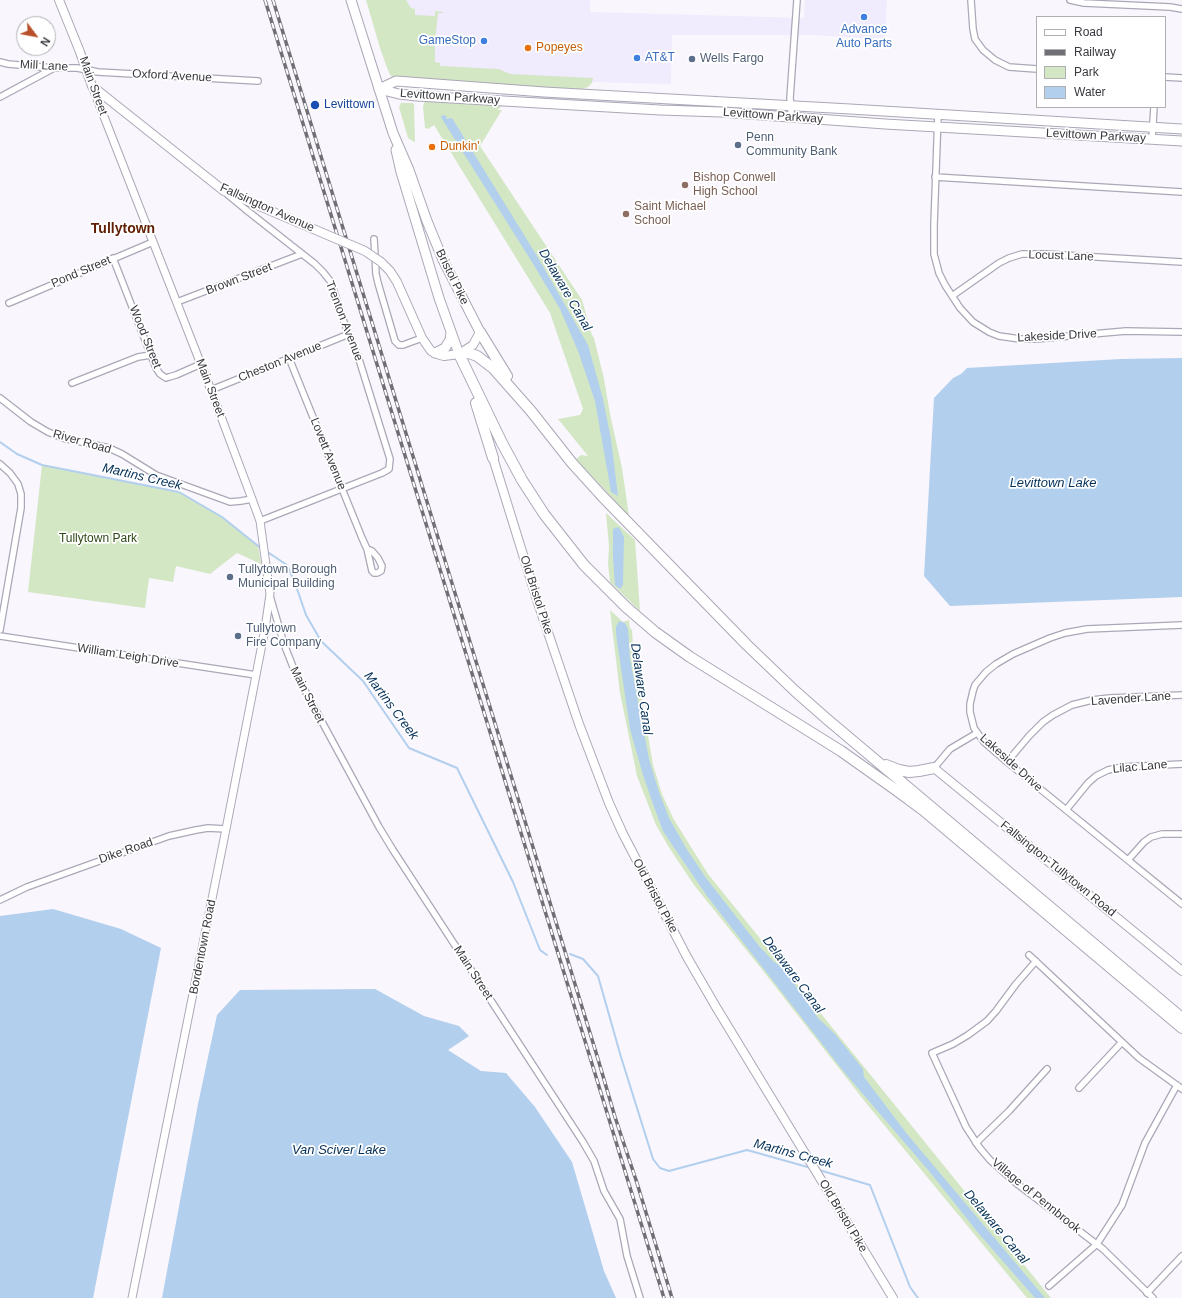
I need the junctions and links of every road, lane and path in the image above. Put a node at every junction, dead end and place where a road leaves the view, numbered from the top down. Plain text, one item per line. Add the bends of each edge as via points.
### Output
1 (58, 0) edge
2 (351, 0) edge
3 (797, 0) edge
4 (971, 0) edge
5 (1070, 0) edge
6 (1171, 0) edge
7 (1170, 7) junction
8 (1182, 9) edge
9 (0, 62) edge
10 (54, 68) junction
11 (1036, 69) edge
12 (87, 71) junction
13 (1166, 77) edge
14 (1182, 78) edge
15 (258, 81) dead end
16 (92, 86) junction
17 (379, 89) junction
18 (0, 97) edge
19 (791, 106) junction
20 (1154, 108) edge
21 (938, 115) junction
22 (791, 117) junction
23 (937, 127) junction
24 (1153, 128) junction
25 (1182, 129) edge
26 (393, 133) junction
27 (1152, 139) junction
28 (1182, 141) edge
29 (935, 177) junction
30 (224, 191) junction
31 (1182, 192) edge
32 (374, 239) dead end
33 (153, 242) junction
34 (302, 254) junction
35 (113, 258) junction
36 (1182, 262) edge
37 (952, 296) junction
38 (177, 302) junction
39 (9, 303) dead end
40 (451, 330) junction
41 (480, 332) junction
42 (1182, 332) edge
43 (349, 334) junction
44 (422, 338) junction
45 (435, 353) junction
46 (459, 354) junction
47 (151, 355) junction
48 (289, 358) junction
49 (201, 364) junction
50 (466, 368) junction
51 (72, 384) dead end
52 (211, 390) junction
53 (0, 398) edge
54 (531, 411) junction
55 (493, 458) joint
56 (0, 464) edge
57 (342, 489) junction
58 (252, 499) junction
59 (260, 521) junction
60 (367, 549) dead end
61 (270, 594) junction
62 (1182, 625) edge
63 (0, 630) edge
64 (0, 636) edge
65 (256, 675) junction
66 (1182, 695) edge
67 (977, 733) junction
68 (875, 760) junction
69 (1007, 762) junction
70 (1182, 764) edge
71 (934, 768) junction
72 (1066, 810) junction
73 (226, 829) junction
74 (1182, 834) edge
75 (1128, 860) junction
76 (0, 900) edge
77 (1182, 904) edge
78 (1029, 955) dead end
79 (1036, 961) junction
80 (1182, 971) edge
81 (1182, 1018) edge
82 (1182, 1028) edge
83 (1122, 1042) junction
84 (1047, 1069) dead end
85 (1177, 1085) junction
86 (1079, 1088) dead end
87 (1182, 1089) edge
88 (976, 1143) junction
89 (1097, 1244) junction
90 (1182, 1256) edge
91 (1049, 1286) dead end
92 (1147, 1293) junction
93 (132, 1298) edge
94 (640, 1298) edge
95 (893, 1298) edge
96 (1153, 1298) edge

1 - 12 main road, Main Street
2 - 17 main road, Bristol Pike
3 - 19 street
4 - 11 street via 975,38 983,50 995,60 1009,66
5 - 7 street
6 - 7 street
7 - 8 street
9 - 10 street, Mill Lane
10 - 12 street, Mill Lane via 79,68
10 - 18 street
12 - 15 street, Oxford Avenue
12 - 16 main road, Main Street
13 - 14 street
16 - 30 main road, Fallsington Avenue
16 - 33 street, Main Street
17 - 19 main road, Levittown Parkway via 396,81
17 - 22 main road, Levittown Parkway via 417,96
17 - 26 main road, Bristol Pike
19 - 21 main road, Levittown Parkway
19 - 22 street
20 - 24 street
21 - 23 street, Lakeside Drive
21 - 24 main road, Levittown Parkway
22 - 23 main road, Levittown Parkway
23 - 27 main road, Levittown Parkway
23 - 29 street, Lakeside Drive
24 - 25 main road, Levittown Parkway
24 - 27 street
26 - 40 main road, Bristol Pike via 401,172
26 - 41 main road, Bristol Pike via 435,242
27 - 28 main road, Levittown Parkway
29 - 31 street
29 - 37 street, Lakeside Drive via 934,254 939,273
30 - 34 street, Trenton Avenue
30 - 44 main road, Fallsington Avenue, bridge via 365,251 381,262 401,288
32 - 44 street via 377,278 395,341 403,345
33 - 35 street, Pond Street
33 - 38 street, Main Street
34 - 38 street, Brown Street
34 - 43 street, Trenton Avenue via 324,272 331,282
35 - 39 street, Pond Street
35 - 47 street, Wood Street
36 - 37 street, Locust Lane via 1022,254 999,263
37 - 42 street, Lakeside Drive via 973,322 989,332 1008,338 1035,339 1126,331
38 - 49 street, Main Street
40 - 45 main road via 452,336 448,345
40 - 46 main road, Bristol Pike
41 - 46 main road via 473,345
41 - 54 highway, Bristol Pike
43 - 48 street, Cheston Avenue
43 - 57 street, Trenton Avenue via 390,459 390,466 387,471
44 - 45 main road, Fallsington Avenue
45 - 46 main road via 444,356
46 - 50 highway
46 - 54 highway via 473,354 485,361
47 - 49 street, Wood Street via 156,368 166,378
47 - 51 street via 138,357
48 - 52 street, Cheston Avenue
48 - 57 street, Lovett Avenue
49 - 52 street, Main Street
50 - 55 highway
50 - 82 highway via 512,462 544,514 584,565 626,607 690,657 841,751 923,810
52 - 58 street, Main Street
53 - 58 street, River Road via 21,415 63,438 109,448 156,474 230,502
54 - 68 highway via 593,486 747,645 811,706
55 - 95 main road, Old Bristol Pike via 584,739 616,818 687,957
56 - 63 street via 18,484 21,494 21,508
57 - 59 street
57 - 60 street, Lovett Avenue
58 - 59 street, Main Street
59 - 61 street, Main Street
61 - 65 street, Bordentown Road
61 - 94 street, Main Street via 290,661 393,850 594,1161 604,1191 620,1219
62 - 67 street, Lakeside Drive via 1079,630 1050,638 1013,654 986,672 975,685 970,712
64 - 65 street, William Leigh Drive
65 - 73 street, Bordentown Road
66 - 69 street, Lavender Lane via 1110,698 1072,705 1043,722
67 - 69 street, Lakeside Drive
67 - 71 street via 950,749
68 - 71 highway via 904,771
68 - 81 highway
69 - 72 street, Lakeside Drive
70 - 72 street, Lilac Lane via 1108,770 1088,783
71 - 80 main road, Fallsington-Tullytown Road
72 - 75 street, Lakeside Drive
73 - 76 street, Dike Road via 208,828 184,832 139,846
73 - 93 street, Bordentown Road
74 - 75 street via 1151,837
75 - 77 street, Lakeside Drive
78 - 79 street
79 - 83 street
79 - 88 street, Village of Pennbrook via 987,1021 953,1044 932,1053
83 - 85 street via 1139,1058
83 - 86 street
84 - 88 street
85 - 87 street
85 - 89 street via 1145,1143 1122,1205
88 - 89 street, Village of Pennbrook via 1001,1171
89 - 91 street
89 - 92 street, Village of Pennbrook
90 - 92 street
92 - 96 street, Village of Pennbrook

